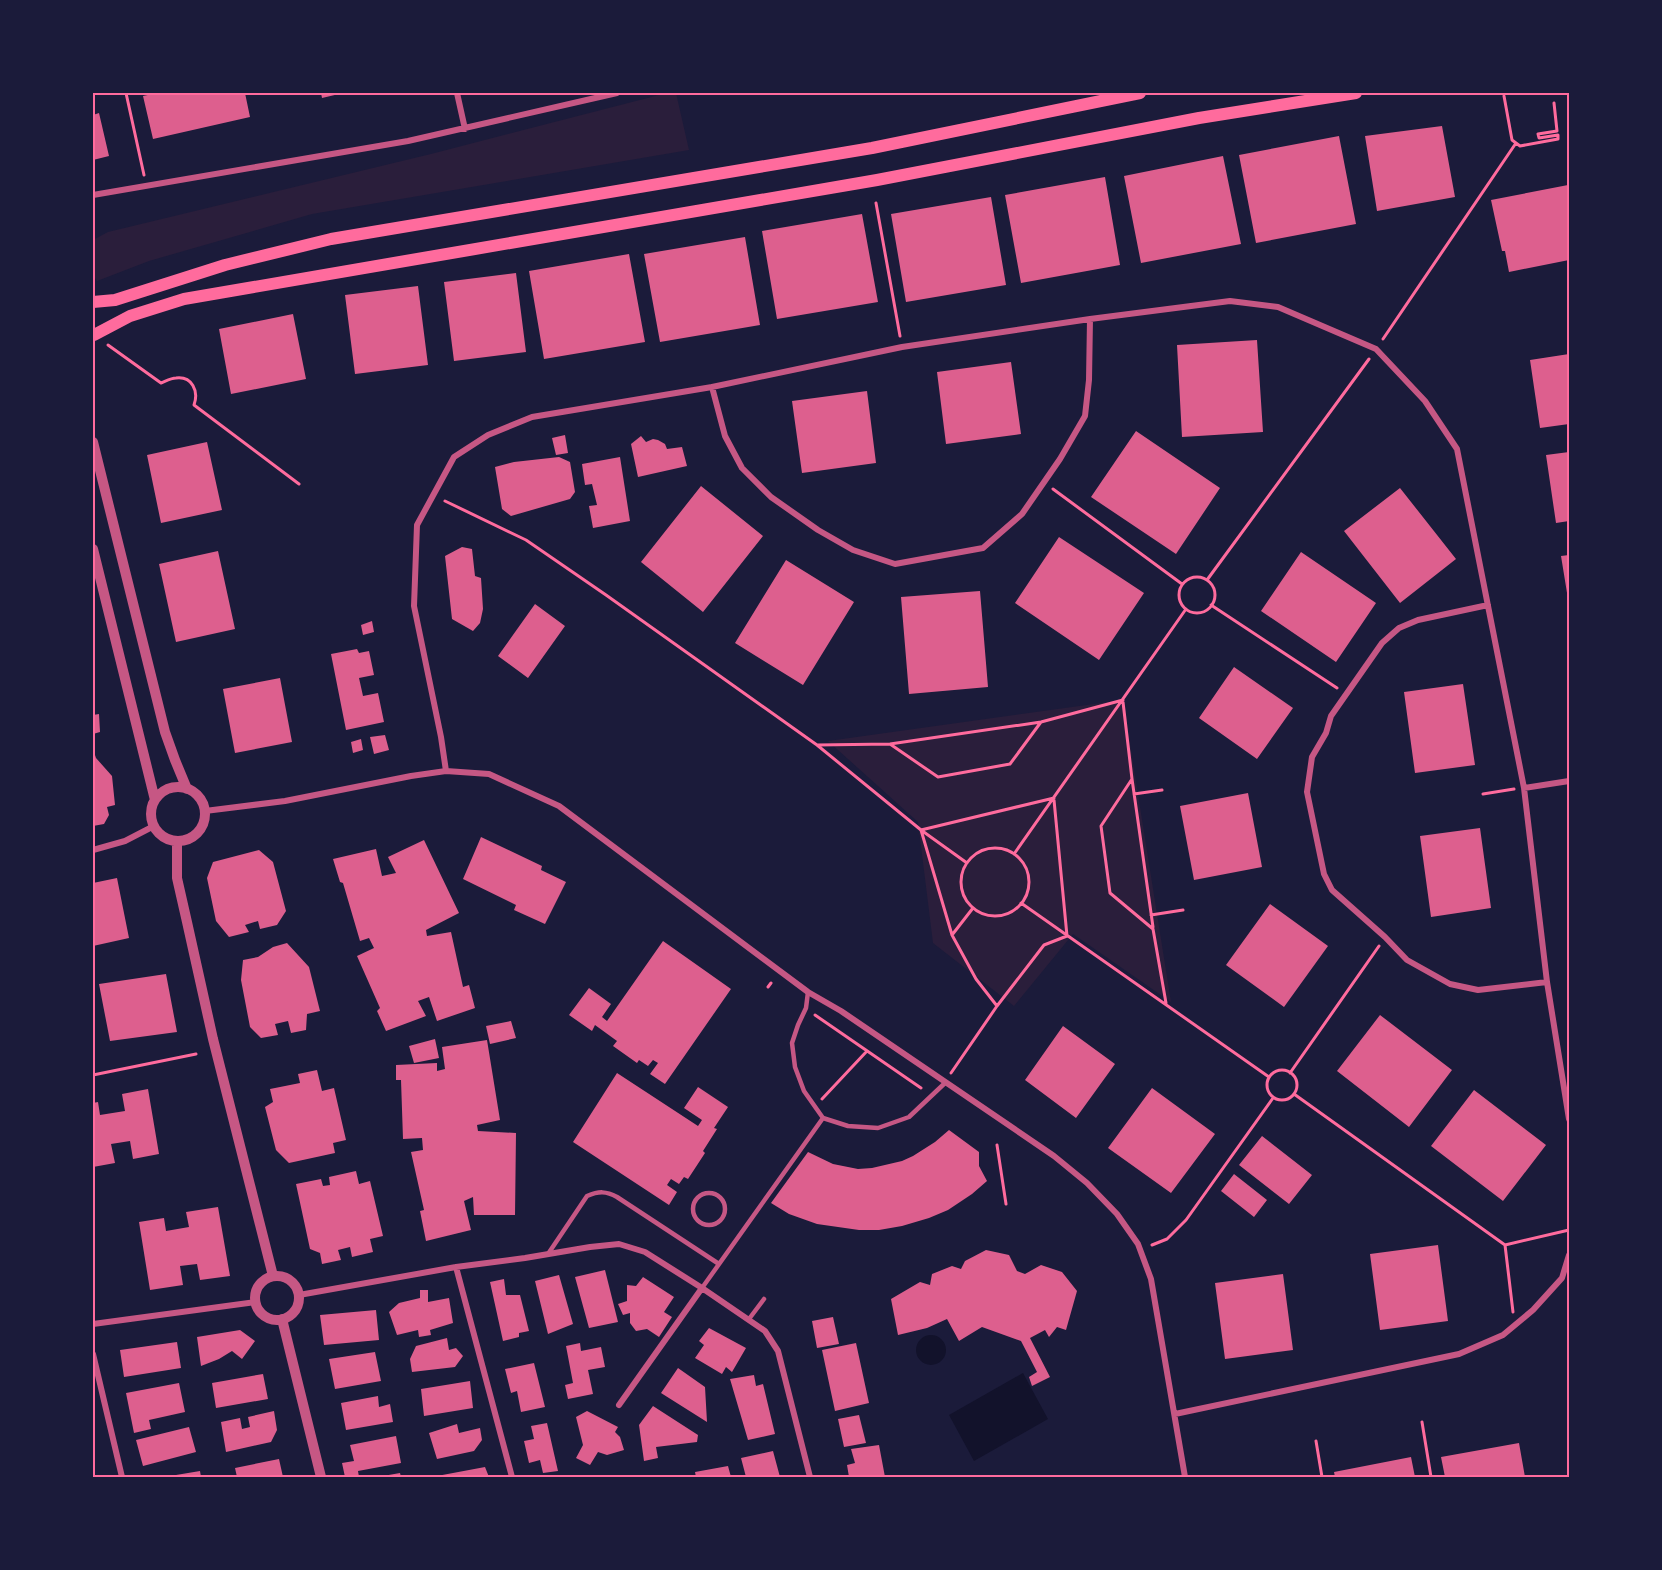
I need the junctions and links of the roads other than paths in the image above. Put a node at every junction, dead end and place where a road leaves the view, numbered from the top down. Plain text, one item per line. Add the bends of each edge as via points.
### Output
1 (457, 93) edge
2 (617, 93) edge
3 (1140, 93) edge
4 (1356, 93) edge
5 (465, 129) junction
6 (93, 195) edge
7 (93, 302) edge
8 (1090, 319) junction
9 (93, 320) edge
10 (93, 336) edge
11 (712, 387) junction
12 (93, 442) edge
13 (93, 549) edge
14 (1488, 605) junction
15 (446, 771) junction
16 (1569, 781) edge
17 (1524, 788) junction
18 (187, 789) junction
19 (155, 800) junction
20 (205, 810) junction
21 (154, 826) junction
22 (177, 841) junction
23 (93, 850) edge
24 (1547, 982) junction
25 (808, 992) junction
26 (945, 1083) junction
27 (823, 1118) junction
28 (1569, 1119) edge
29 (696, 1219) joint
30 (548, 1254) junction
31 (1569, 1256) edge
32 (719, 1264) junction
33 (456, 1267) junction
34 (273, 1276) junction
35 (702, 1288) junction
36 (299, 1295) junction
37 (764, 1299) dead end
38 (256, 1302) junction
39 (282, 1319) junction
40 (748, 1319) junction
41 (93, 1324) edge
42 (93, 1354) edge
43 (619, 1406) dead end
44 (1175, 1414) junction
45 (122, 1477) edge
46 (321, 1477) edge
47 (512, 1477) edge
48 (810, 1477) edge
49 (1185, 1477) edge

1 - 5 street
2 - 5 street
3 - 7 main road via 872,148 331,239 115,300
4 - 10 main road via 184,300 130,316
5 - 6 street
8 - 11 street via 902,347
8 - 11 street via 1084,416 1022,514 983,549 895,564 853,550 818,530 771,497 742,468 725,436
8 - 14 street via 1230,301 1278,307 1376,349 1425,401 1457,448
9 - 10 main road
11 - 15 street via 532,417 488,435 454,457 417,525 414,606
12 - 18 street via 165,732
13 - 19 street
14 - 17 street
14 - 24 street via 1418,620 1398,628 1382,643 1331,716 1312,757 1307,792 1324,874 1332,890 1407,960 1450,984 1478,990
15 - 20 street via 285,801
15 - 25 street via 489,774 559,806
16 - 17 street
17 - 24 street
18 - 19 street via 172,788
18 - 20 street via 199,797
19 - 21 street via 151,813
20 - 22 street via 202,828 188,839
21 - 22 street via 164,837
21 - 23 street via 125,841
22 - 34 street via 177,878
24 - 28 street
25 - 26 street
25 - 27 lane via 792,1043 804,1091
26 - 27 lane via 909,1117 878,1128 848,1126
26 - 44 street via 1054,1156 1087,1183 1117,1214 1138,1244 1151,1279
27 - 32 lane
29 - 29 lane via 692,1209 696,1199 710,1193 719,1197 725,1212 720,1222 704,1225
30 - 32 lane via 587,1196 607,1192
30 - 33 street
30 - 35 street via 620,1244 645,1252
31 - 44 street via 1562,1278 1533,1310 1503,1335 1459,1354
32 - 35 lane
33 - 36 street
33 - 47 street
34 - 36 street via 290,1280
34 - 38 street via 259,1286
35 - 40 street
35 - 43 street
36 - 39 street via 293,1313
37 - 40 lane
38 - 39 street via 266,1316
38 - 41 street
39 - 46 street
40 - 48 street via 765,1331 778,1351
42 - 45 street
44 - 49 street

